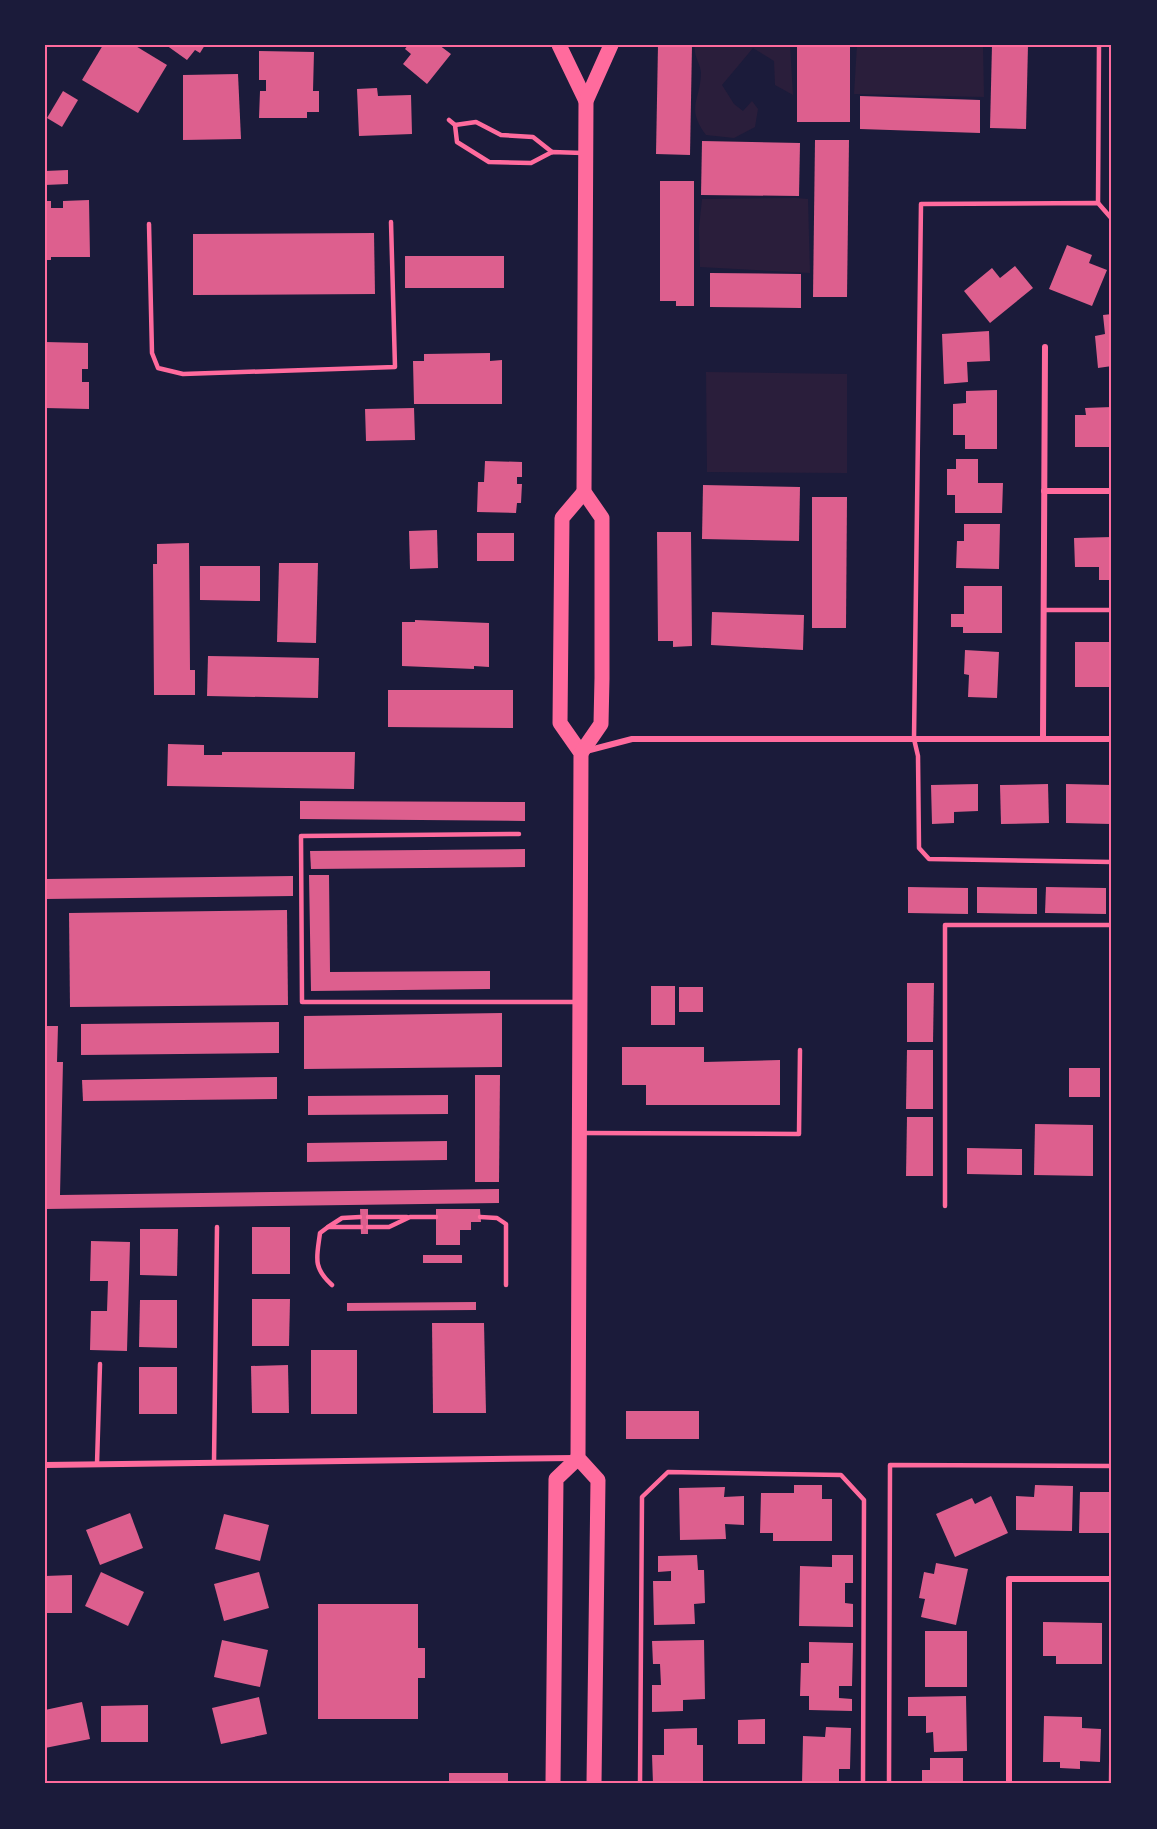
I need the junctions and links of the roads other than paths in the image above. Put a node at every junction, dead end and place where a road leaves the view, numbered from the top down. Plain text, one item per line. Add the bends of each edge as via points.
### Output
1 (559, 45) edge
2 (611, 45) edge
3 (1098, 45) edge
4 (586, 101) junction
5 (449, 120) dead end
6 (455, 125) junction
7 (552, 152) junction
8 (586, 153) junction
9 (1098, 203) junction
10 (1112, 219) edge
11 (390, 222) dead end
12 (149, 224) dead end
13 (1045, 348) dead end
14 (1044, 491) junction
15 (1112, 491) edge
16 (584, 492) junction
17 (1044, 610) junction
18 (1112, 610) edge
19 (914, 739) junction
20 (1043, 739) junction
21 (1112, 739) edge
22 (580, 753) junction
23 (519, 834) dead end
24 (1112, 862) edge
25 (1112, 925) edge
26 (580, 1002) junction
27 (800, 1050) dead end
28 (579, 1133) junction
29 (945, 1206) dead end
30 (360, 1217) dead end
31 (368, 1217) dead end
32 (410, 1217) junction
33 (436, 1217) dead end
34 (480, 1217) dead end
35 (216, 1227) dead end
36 (328, 1227) junction
37 (361, 1227) dead end
38 (368, 1227) dead end
39 (332, 1285) dead end
40 (506, 1285) dead end
41 (99, 1364) dead end
42 (578, 1458) junction
43 (214, 1462) junction
44 (97, 1464) junction
45 (45, 1465) edge
46 (1112, 1466) edge
47 (1112, 1579) edge
48 (1112, 1693) edge
49 (553, 1784) edge
50 (594, 1784) edge
51 (640, 1784) edge
52 (863, 1784) edge
53 (889, 1784) edge
54 (1009, 1784) edge
55 (1111, 1784) edge

1 - 4 main road
2 - 4 main road
3 - 9 lane
4 - 8 main road
5 - 6 lane
6 - 7 lane via 476,122 501,135 533,137
6 - 7 lane via 457,142 489,162 531,163
7 - 8 lane
8 - 16 main road
9 - 10 lane
9 - 19 lane via 921,204
11 - 12 lane via 395,367 183,374 158,368 152,353
13 - 14 street
14 - 15 street
14 - 17 street
16 - 22 main road via 602,518 602,689 601,724
16 - 22 main road via 562,518 560,723
17 - 18 lane
17 - 20 street
19 - 20 street
19 - 22 street via 632,739
19 - 24 lane via 918,756 919,848 929,860
20 - 21 street
22 - 26 main road
23 - 26 lane via 301,836 302,1002
25 - 29 lane via 945,925
26 - 28 main road
27 - 28 lane via 799,1134
28 - 42 main road
30 - 36 lane via 342,1218
31 - 32 lane
32 - 33 lane
32 - 38 lane via 389,1227
34 - 40 lane via 497,1218 506,1224
35 - 43 lane
36 - 37 lane
36 - 39 lane via 320,1233 317,1256 320,1274
41 - 44 lane
42 - 43 street
42 - 49 main road via 556,1479
42 - 50 main road via 598,1480
43 - 44 street
44 - 45 street
46 - 53 lane via 890,1465
47 - 54 street via 1009,1579
48 - 55 lane
51 - 52 lane via 642,1497 668,1472 841,1475 864,1500

